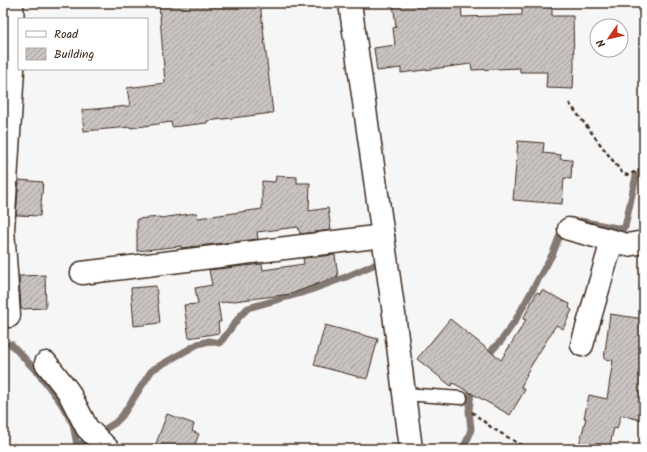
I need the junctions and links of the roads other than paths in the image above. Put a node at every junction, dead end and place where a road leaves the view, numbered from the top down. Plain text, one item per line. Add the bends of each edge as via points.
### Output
1 (12, 3) edge
2 (350, 3) edge
3 (569, 230) dead end
4 (383, 236) junction
5 (612, 241) junction
6 (644, 242) edge
7 (82, 273) dead end
8 (9, 316) dead end
9 (582, 345) dead end
10 (46, 363) dead end
11 (404, 394) junction
12 (461, 398) road end
13 (108, 449) edge
14 (411, 449) edge

1 - 8 street via 14,54 3,229
2 - 4 street
3 - 5 street
4 - 7 street
4 - 11 street
5 - 6 street via 627,244
5 - 9 street
10 - 13 street via 68,391 87,428
11 - 12 lane
11 - 14 street

